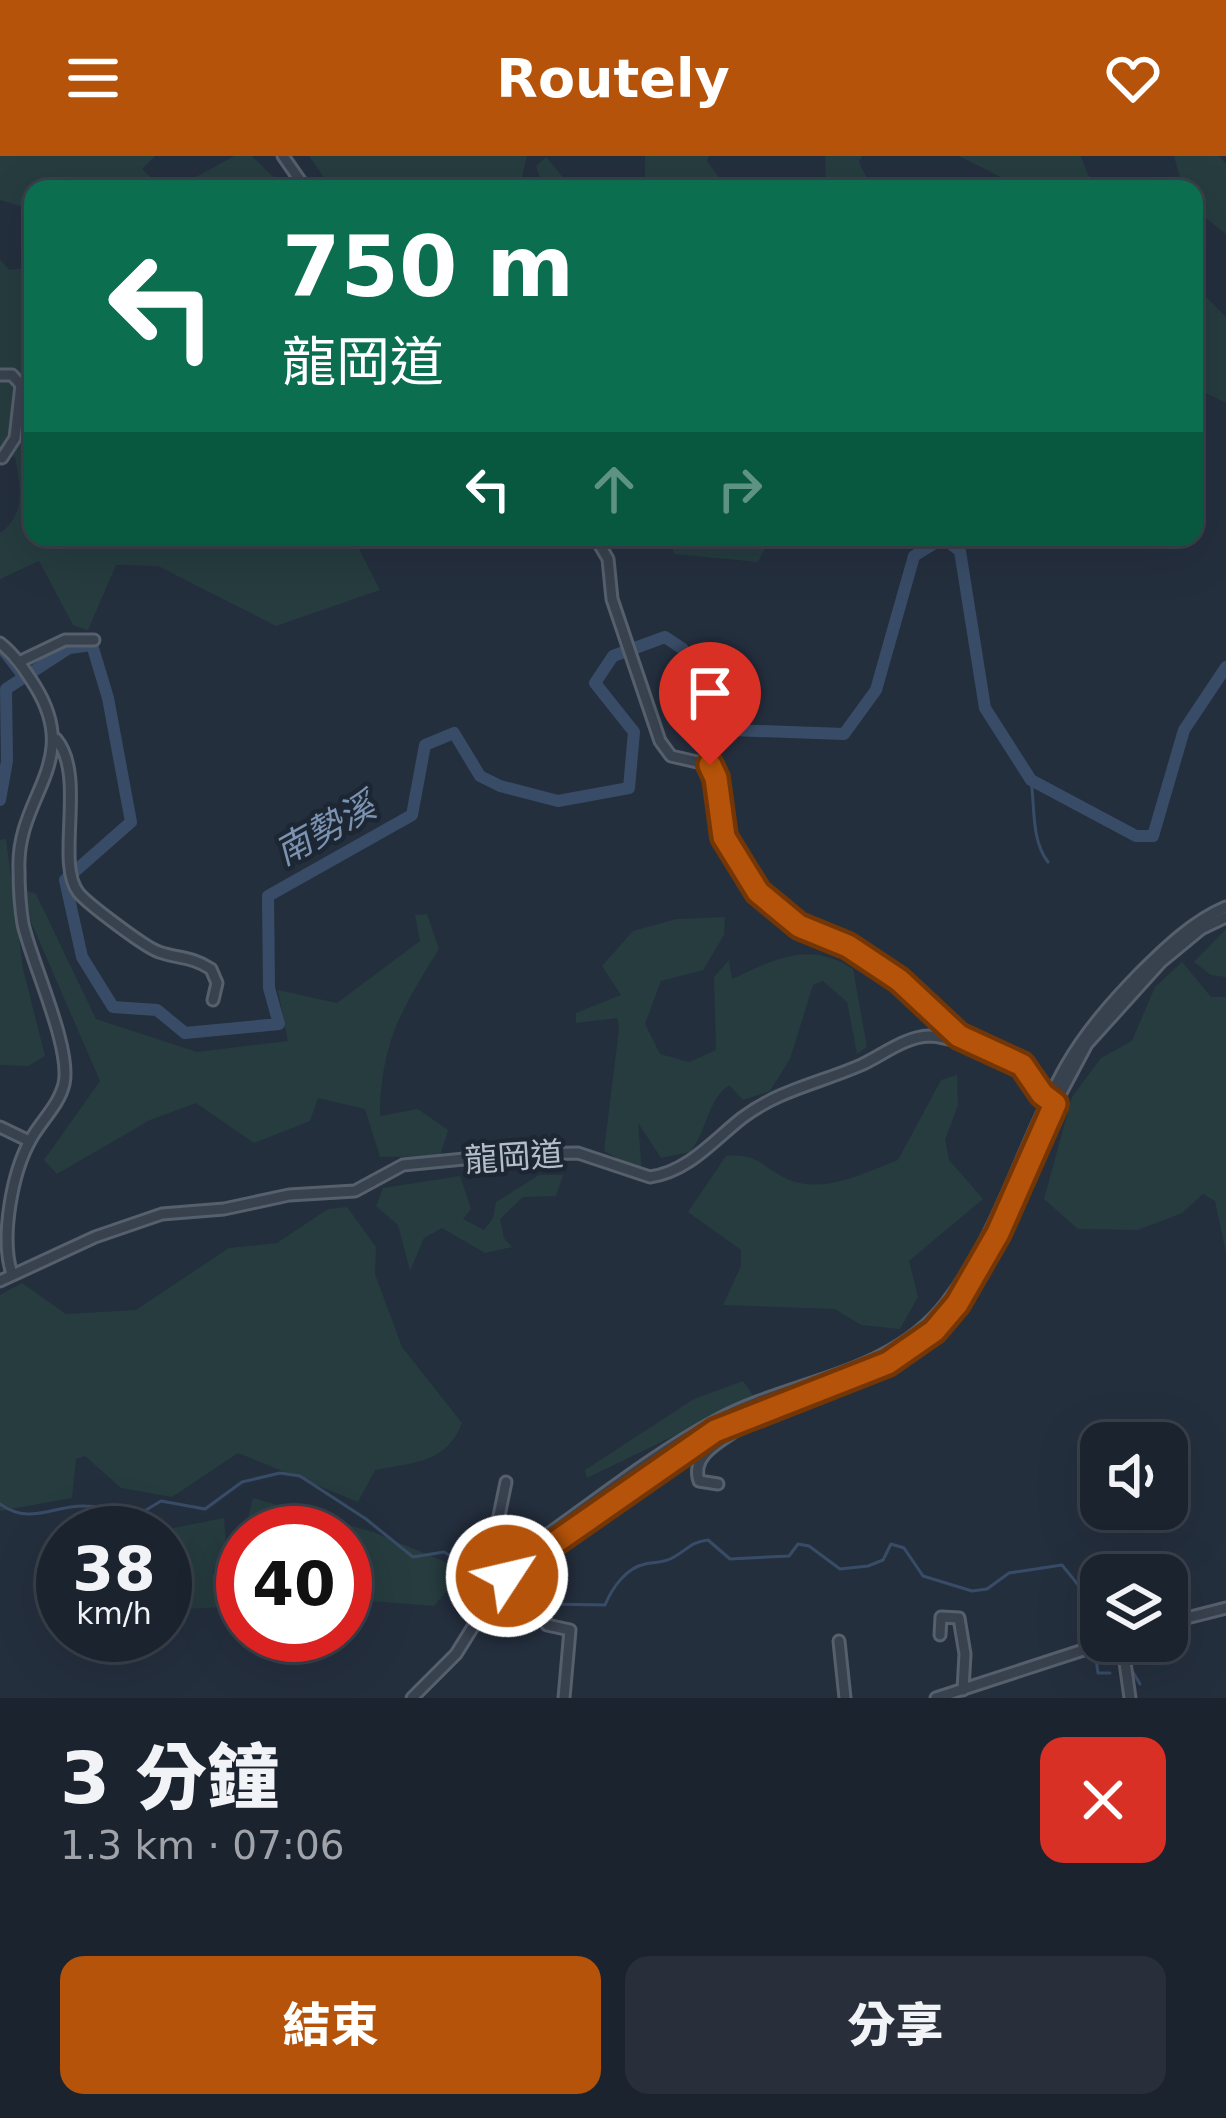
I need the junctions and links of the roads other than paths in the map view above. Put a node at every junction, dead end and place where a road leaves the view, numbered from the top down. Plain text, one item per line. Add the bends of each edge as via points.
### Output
1 (0, 375) edge
2 (2, 458) edge
3 (600, 546) edge
4 (94, 640) dead end
5 (0, 643) edge
6 (21, 664) junction
7 (55, 739) junction
8 (1226, 907) edge
9 (1226, 917) edge
10 (213, 1000) dead end
11 (975, 1046) junction
12 (1052, 1102) junction
13 (0, 1127) edge
14 (29, 1141) junction
15 (12, 1274) junction
16 (0, 1281) edge
17 (809, 1389) junction
18 (733, 1422) junction
19 (653, 1468) junction
20 (506, 1482) dead end
21 (718, 1484) dead end
22 (505, 1580) junction
23 (1226, 1609) edge
24 (1188, 1618) edge
25 (940, 1635) dead end
26 (839, 1641) dead end
27 (1080, 1651) edge
28 (1125, 1662) edge
29 (963, 1690) junction
30 (412, 1698) edge
31 (564, 1698) edge
32 (845, 1698) edge
33 (936, 1698) edge
34 (1130, 1698) edge

1 - 2 street via 21,385 15,438
3 - 11 street via 664,751 710,765 724,837 758,892 799,926 899,980
4 - 6 street via 64,640
5 - 6 street
6 - 7 street
7 - 10 street via 63,747 77,892 136,939 211,969
7 - 14 street via 19,864 23,923 65,1070 58,1098
8 - 12 street via 1156,957 1108,1006 1081,1040
9 - 12 street via 1190,937 1128,996
11 - 12 street, 龍岡道 via 1022,1065
11 - 15 street, 龍岡道 via 928,1036 781,1093 662,1176 578,1153 404,1165 355,1191 162,1214
12 - 17 street via 953,1302 906,1343
13 - 14 street
14 - 15 street via 12,1208
15 - 16 street, 龍岡道
17 - 18 street
17 - 19 street via 713,1421
18 - 19 street
18 - 21 street via 735,1431 697,1466 700,1481
19 - 22 street via 534,1544
20 - 22 street via 498,1521
22 - 30 street via 456,1654
22 - 31 street via 542,1610 547,1625 570,1630
23 - 24 street
25 - 29 street via 941,1617 959,1618
26 - 32 street
27 - 29 street
28 - 34 street
29 - 33 street

